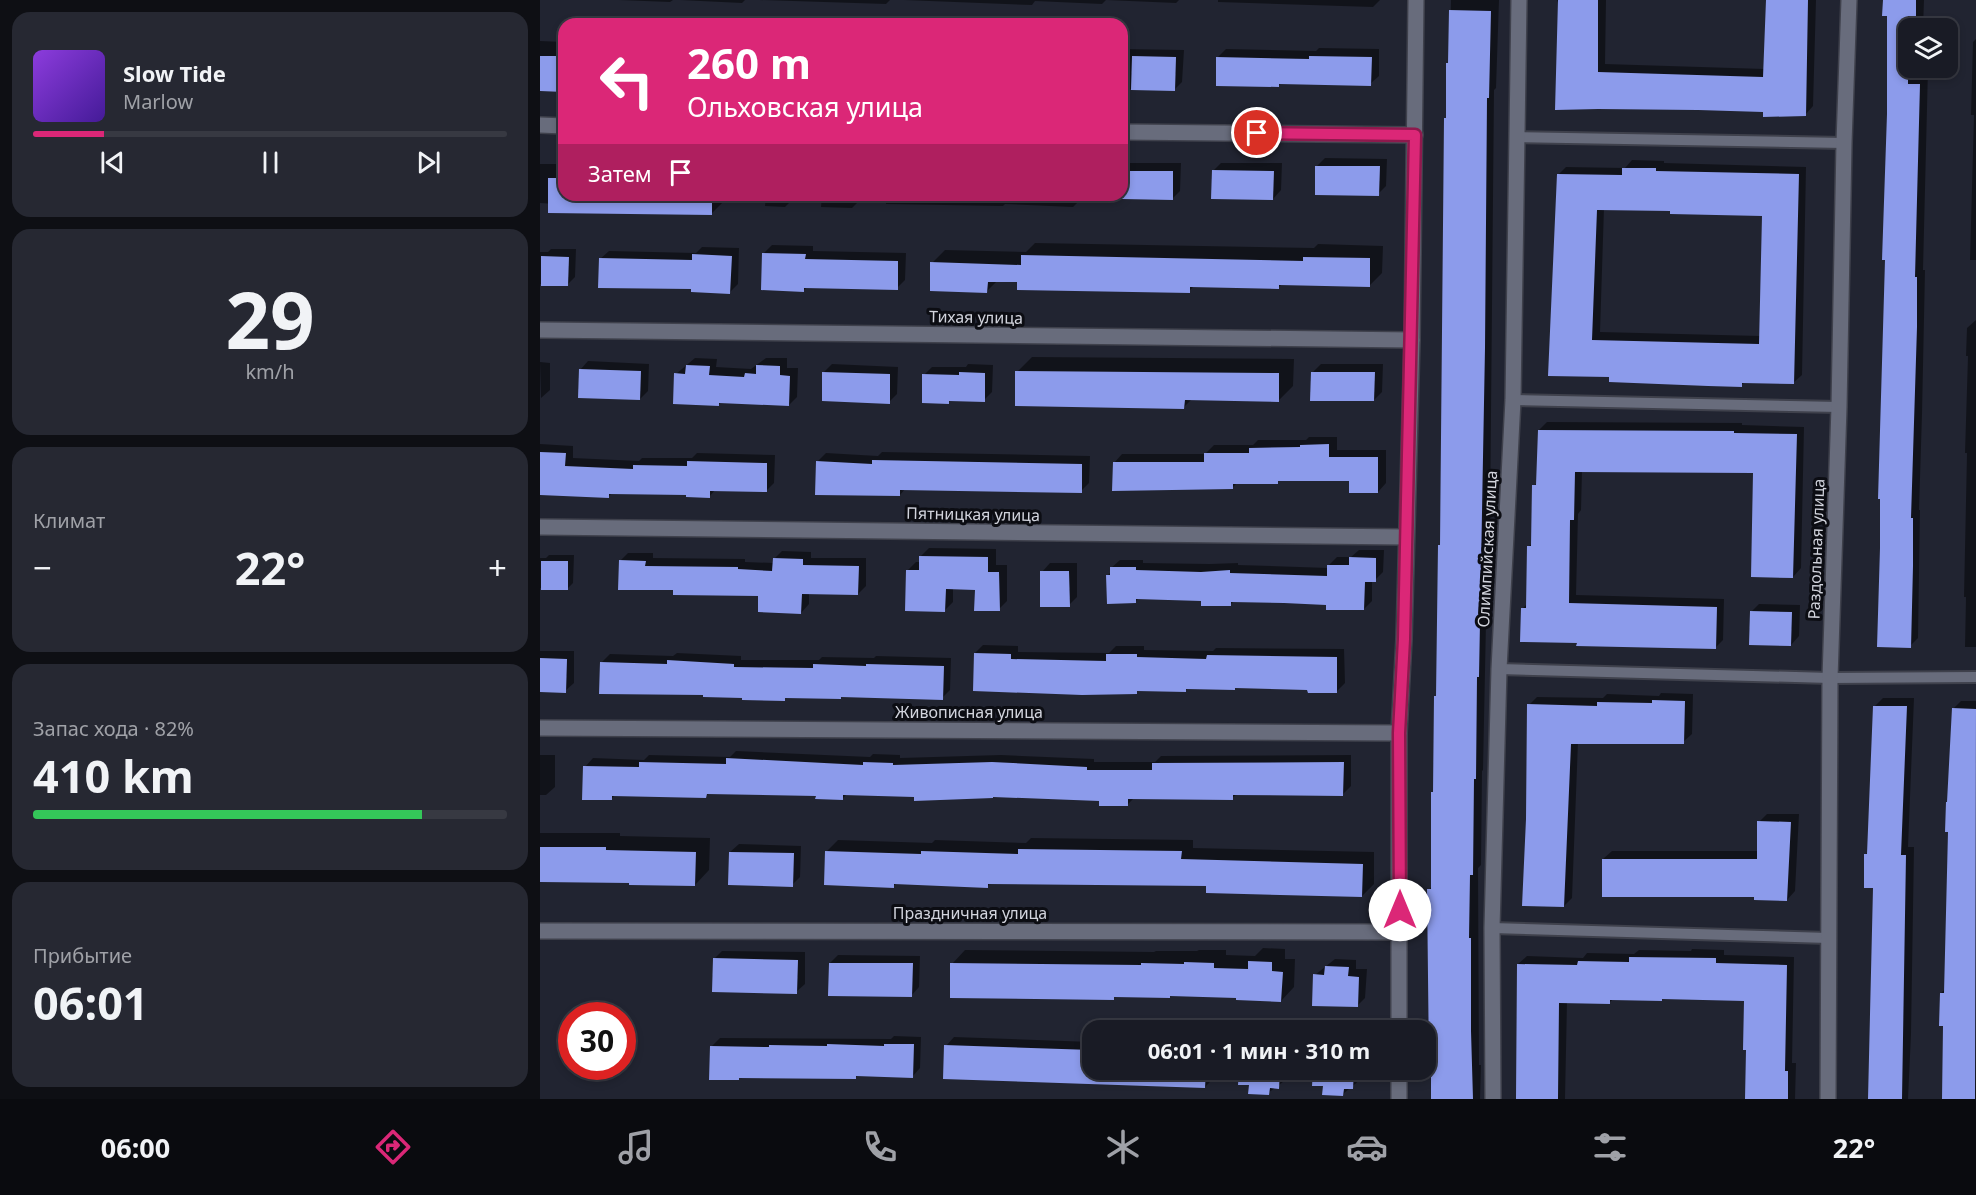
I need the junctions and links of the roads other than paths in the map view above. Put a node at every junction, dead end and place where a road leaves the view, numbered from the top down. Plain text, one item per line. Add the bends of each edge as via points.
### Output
1 (1416, 0) edge
2 (1519, 0) edge
3 (1849, 0) edge
4 (540, 125) edge
5 (558, 126) edge
6 (1128, 132) edge
7 (1415, 135) junction
8 (1517, 137) junction
9 (1844, 143) junction
10 (540, 330) edge
11 (1412, 340) junction
12 (1513, 400) junction
13 (1839, 407) junction
14 (540, 527) edge
15 (1406, 537) junction
16 (1499, 669) junction
17 (1830, 678) junction
18 (1976, 678) edge
19 (540, 728) edge
20 (1399, 733) junction
21 (1492, 928) junction
22 (540, 931) edge
23 (1400, 932) junction
24 (1829, 938) junction
25 (1399, 1020) edge
26 (1399, 1080) edge
27 (1399, 1099) edge
28 (1493, 1099) edge
29 (1828, 1099) edge

1 - 7 street
2 - 8 street, Олимпийская улица
3 - 9 street, Раздольная улица
4 - 5 street
6 - 7 street
7 - 11 street
8 - 9 lane
8 - 12 street, Олимпийская улица
9 - 13 street, Раздольная улица
10 - 11 street, Тихая улица
11 - 15 street
12 - 13 lane
12 - 16 street, Олимпийская улица
13 - 17 street, Раздольная улица
14 - 15 street, Пятницкая улица
15 - 20 street
16 - 17 lane
16 - 21 street, Олимпийская улица
17 - 18 lane
17 - 24 street, Раздольная улица
19 - 20 street, Живописная улица
20 - 23 street
21 - 24 lane
21 - 28 street, Олимпийская улица
22 - 23 street, Праздничная улица
23 - 25 street
24 - 29 street, Раздольная улица
26 - 27 street

